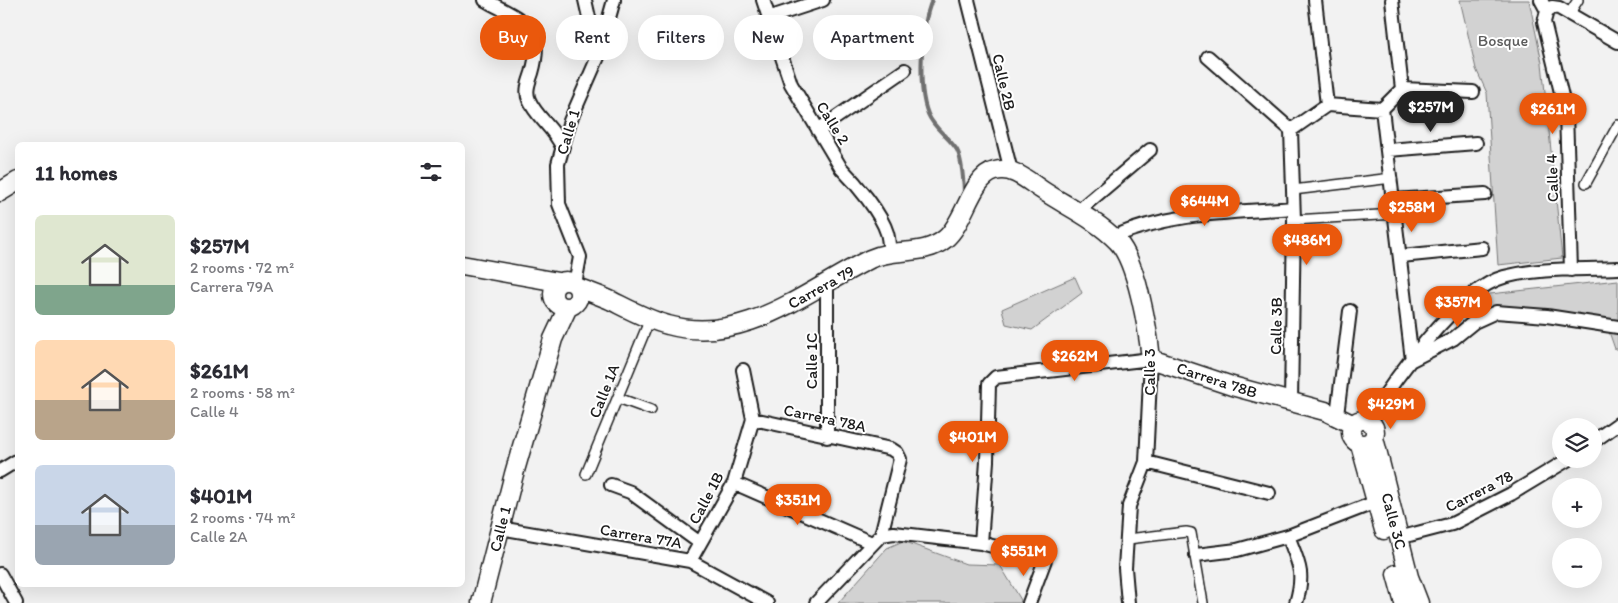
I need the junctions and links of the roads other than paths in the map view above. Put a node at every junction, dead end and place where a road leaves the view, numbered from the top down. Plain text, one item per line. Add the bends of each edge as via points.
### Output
1 (485, 0) edge
2 (585, 0) edge
3 (614, 0) edge
4 (764, 0) edge
5 (823, 0) edge
6 (968, 0) edge
7 (1315, 0) edge
8 (1392, 0) edge
9 (1578, 0) edge
10 (1544, 6) edge
11 (1569, 14) junction
12 (588, 15) edge
13 (610, 15) edge
14 (770, 15) edge
15 (777, 15) edge
16 (1618, 42) edge
17 (1208, 57) dead end
18 (597, 60) edge
19 (784, 60) edge
20 (905, 70) dead end
21 (1402, 90) junction
22 (1473, 92) dead end
23 (1327, 104) junction
24 (1382, 109) junction
25 (1618, 125) edge
26 (818, 130) junction
27 (1292, 130) junction
28 (1476, 143) dead end
29 (562, 147) junction
30 (1150, 150) dead end
31 (1388, 150) junction
32 (1011, 171) junction
33 (1392, 178) junction
34 (15, 183) edge
35 (1586, 183) dead end
36 (1293, 190) junction
37 (0, 192) edge
38 (1485, 194) dead end
39 (1394, 200) junction
40 (1079, 213) junction
41 (1294, 214) junction
42 (1396, 214) junction
43 (1113, 237) junction
44 (1482, 248) dead end
45 (890, 253) junction
46 (1401, 256) junction
47 (465, 266) edge
48 (1618, 268) edge
49 (1572, 270) junction
50 (827, 284) junction
51 (566, 292) junction
52 (1350, 310) dead end
53 (650, 319) junction
54 (1618, 327) edge
55 (1151, 359) junction
56 (1412, 360) junction
57 (743, 370) dead end
58 (618, 398) junction
59 (1292, 402) junction
60 (651, 410) dead end
61 (1337, 415) junction
62 (753, 419) junction
63 (1361, 423) junction
64 (1618, 424) edge
65 (1602, 435) edge
66 (827, 437) junction
67 (1367, 441) junction
68 (15, 462) edge
69 (1146, 462) junction
70 (1554, 468) edge
71 (0, 471) edge
72 (586, 474) dead end
73 (734, 483) junction
74 (611, 485) dead end
75 (1269, 492) dead end
76 (1376, 502) junction
77 (500, 528) junction
78 (1288, 536) junction
79 (1398, 538) junction
80 (877, 539) junction
81 (1128, 539) junction
82 (700, 543) junction
83 (981, 543) junction
84 (1196, 555) junction
85 (690, 561) junction
86 (0, 574) edge
87 (16, 603) edge
88 (481, 603) edge
89 (767, 603) edge
90 (816, 603) edge
91 (1029, 603) edge
92 (1128, 603) edge
93 (1203, 603) edge
94 (1296, 603) edge
95 (1404, 603) edge
96 (1419, 603) edge

1 - 29 street via 520,20 533,33 538,50 528,87 529,99
2 - 12 street
3 - 13 street, Calle 1
4 - 14 street, Calle 2
5 - 15 street
6 - 32 street, Calle 2B
7 - 23 street
8 - 21 street
9 - 11 street
10 - 11 street
10 - 49 street, Calle 4 via 1544,22 1566,119
11 - 16 street
17 - 27 street
18 - 29 street, Calle 1 via 577,102
19 - 26 street, Calle 2 via 791,84
20 - 26 street
21 - 22 street
21 - 24 street
23 - 24 street
23 - 27 street
24 - 31 street
25 - 35 street
26 - 45 street, Calle 2 via 883,224
27 - 36 street, Calle 3B
28 - 31 street
29 - 51 street, Calle 1 via 557,196 580,256
30 - 40 street
31 - 33 street
32 - 40 main road, Calle 3
32 - 45 main road, Carrera 79 via 994,171 983,178 956,227 934,247
33 - 36 street
33 - 39 street
34 - 37 main road
36 - 41 street, Calle 3B
38 - 39 street
39 - 42 street
40 - 43 main road, Calle 3
41 - 42 street
41 - 43 street via 1191,215 1144,225
41 - 59 street, Calle 3B
42 - 46 street
43 - 55 main road, Calle 3 via 1127,256 1134,275
44 - 46 street
45 - 50 main road, Carrera 79 via 870,259
46 - 56 street
47 - 51 main road via 532,277
48 - 49 street
49 - 56 street via 1504,277 1478,289
50 - 53 main road, Carrera 79 via 769,314 734,325 682,328
50 - 66 street, Calle 1C
51 - 53 main road, Carrera 79 via 598,295
51 - 77 main road, Calle 1
52 - 61 street
53 - 58 street, Calle 1A
54 - 56 street via 1496,312
55 - 59 main road, Carrera 78B
55 - 69 street, Calle 3
55 - 83 street, Carrera 78B via 996,377 989,384
56 - 63 street
57 - 62 street
58 - 60 street
58 - 72 street, Calle 1A
59 - 61 main road, Carrera 78B
61 - 63 main road, Carrera 78B
62 - 66 street, Carrera 78A
62 - 73 street, Calle 1B
63 - 67 main road via 1352,436
64 - 65 street
66 - 80 street, Carrera 78A via 891,449 900,459
67 - 76 main road, Calle 3C
67 - 79 main road, Calle 3C
68 - 71 street
69 - 75 street
69 - 81 street, Calle 3 via 1129,506
70 - 79 street, Carrera 78 via 1452,524
73 - 80 street
73 - 82 street, Calle 1B
74 - 82 street via 630,492
76 - 78 street
76 - 95 main road, Calle 3C
77 - 85 street, Carrera 77A
77 - 88 main road, Calle 1
78 - 84 street via 1237,550
78 - 94 street via 1302,580
79 - 96 main road, Calle 3C
80 - 83 street via 894,533
80 - 90 street
81 - 84 street via 1191,533
81 - 92 street, Calle 3 via 1125,568
82 - 85 street, Calle 1B
83 - 91 street via 1045,560
84 - 93 street
85 - 89 street, Carrera 77A
86 - 87 street

